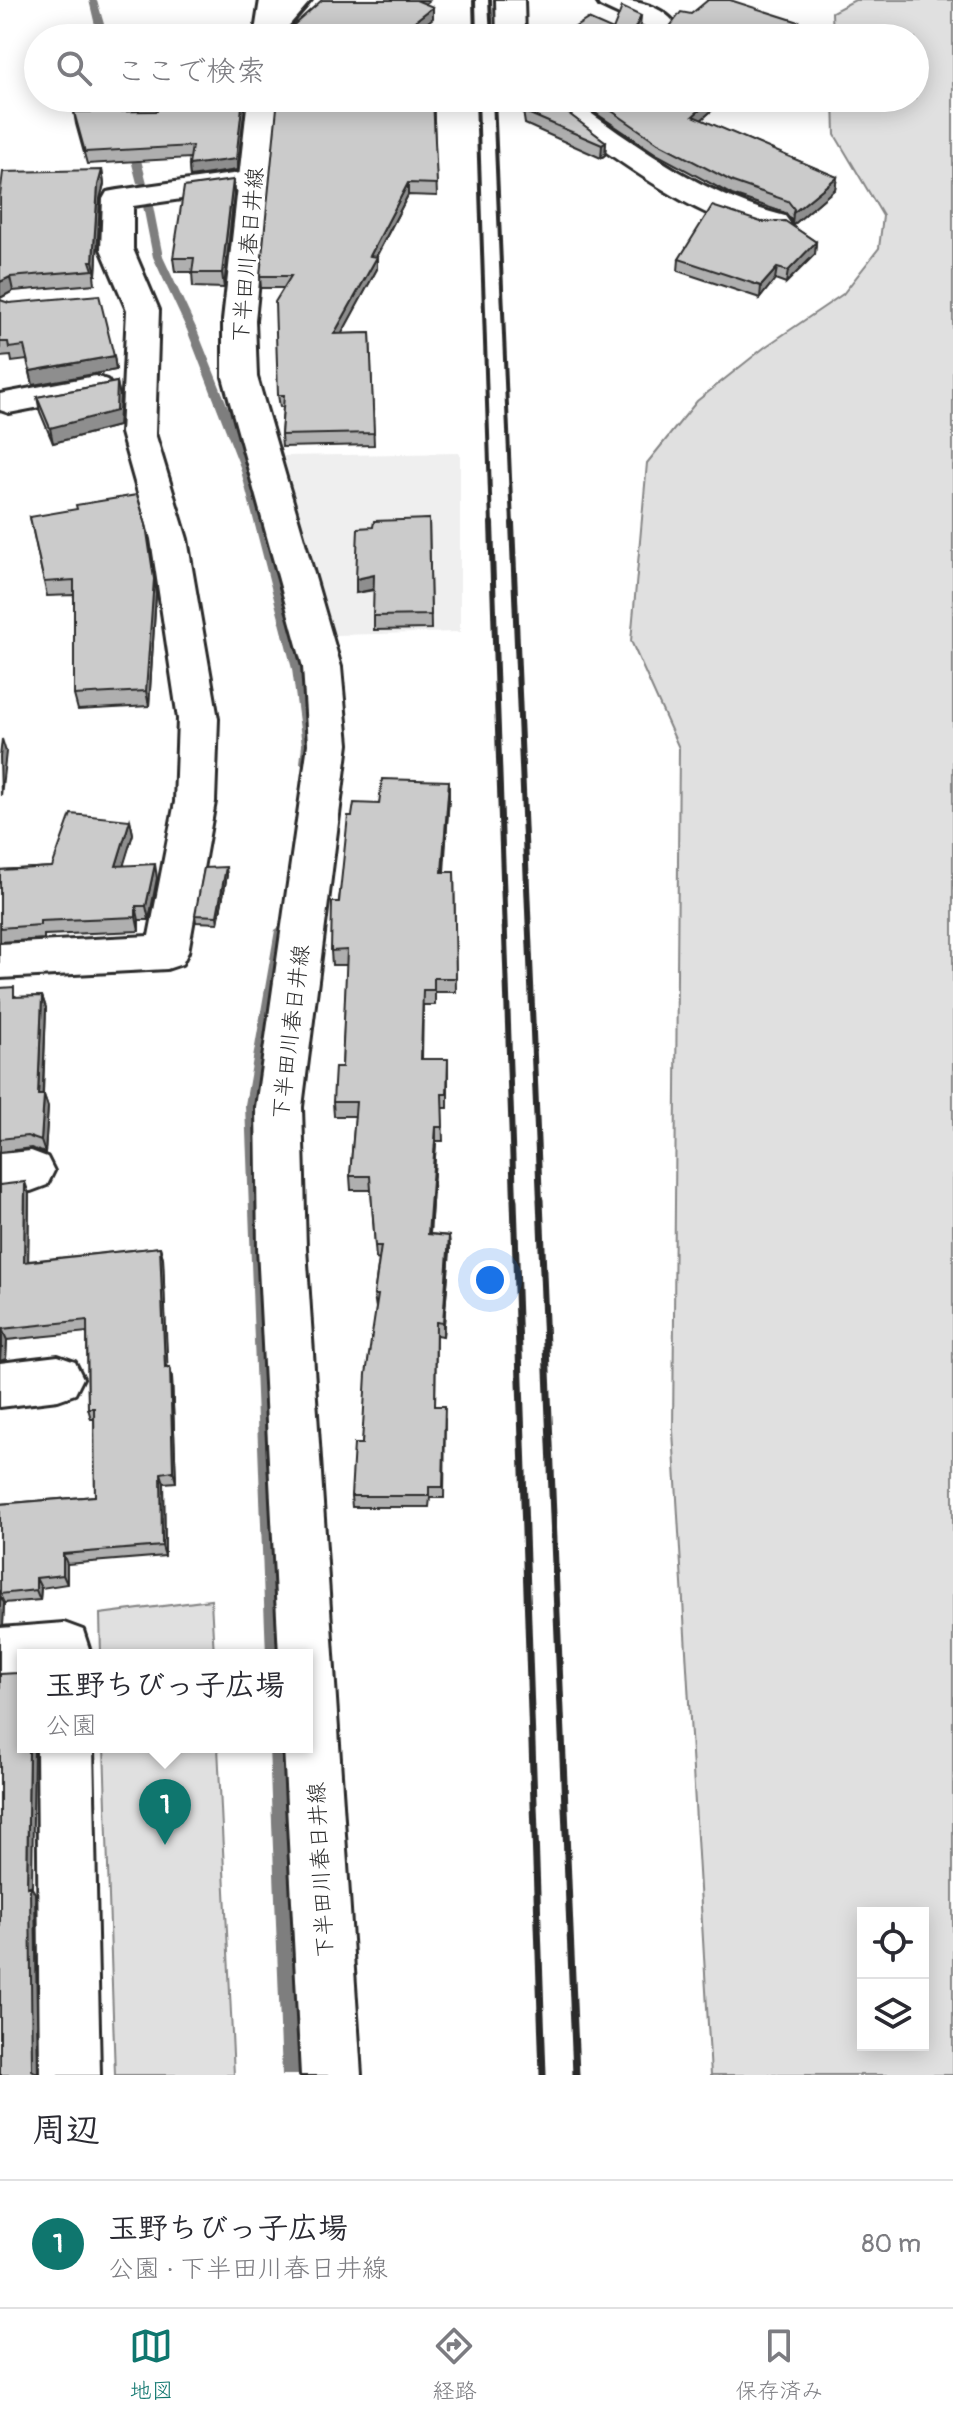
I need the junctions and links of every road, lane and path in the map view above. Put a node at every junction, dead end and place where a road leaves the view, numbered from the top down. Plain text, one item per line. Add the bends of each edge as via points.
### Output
1 (274, 0) edge
2 (297, 0) edge
3 (510, 0) edge
4 (610, 0) edge
5 (270, 24) edge
6 (277, 24) edge
7 (511, 24) edge
8 (660, 24) edge
9 (261, 112) edge
10 (569, 112) edge
11 (254, 180) junction
12 (774, 223) edge
13 (141, 379) junction
14 (9, 402) dead end
15 (0, 961) edge
16 (58, 1378) dead end
17 (0, 1385) edge
18 (306, 1649) edge
19 (65, 1753) edge
20 (312, 1753) edge
21 (70, 2075) edge
22 (331, 2075) edge

1 - 5 street
2 - 6 street
3 - 7 street
4 - 8 street
9 - 11 street, 下半田川春日井線
10 - 12 street via 716,206
11 - 13 street via 118,199 120,294 143,310
11 - 18 street, 下半田川春日井線 via 239,320 240,377 322,667 328,744 279,1107
13 - 14 street
13 - 15 street via 138,433 169,539 198,719 195,802 167,952
16 - 17 street
19 - 21 street
20 - 22 street, 下半田川春日井線

